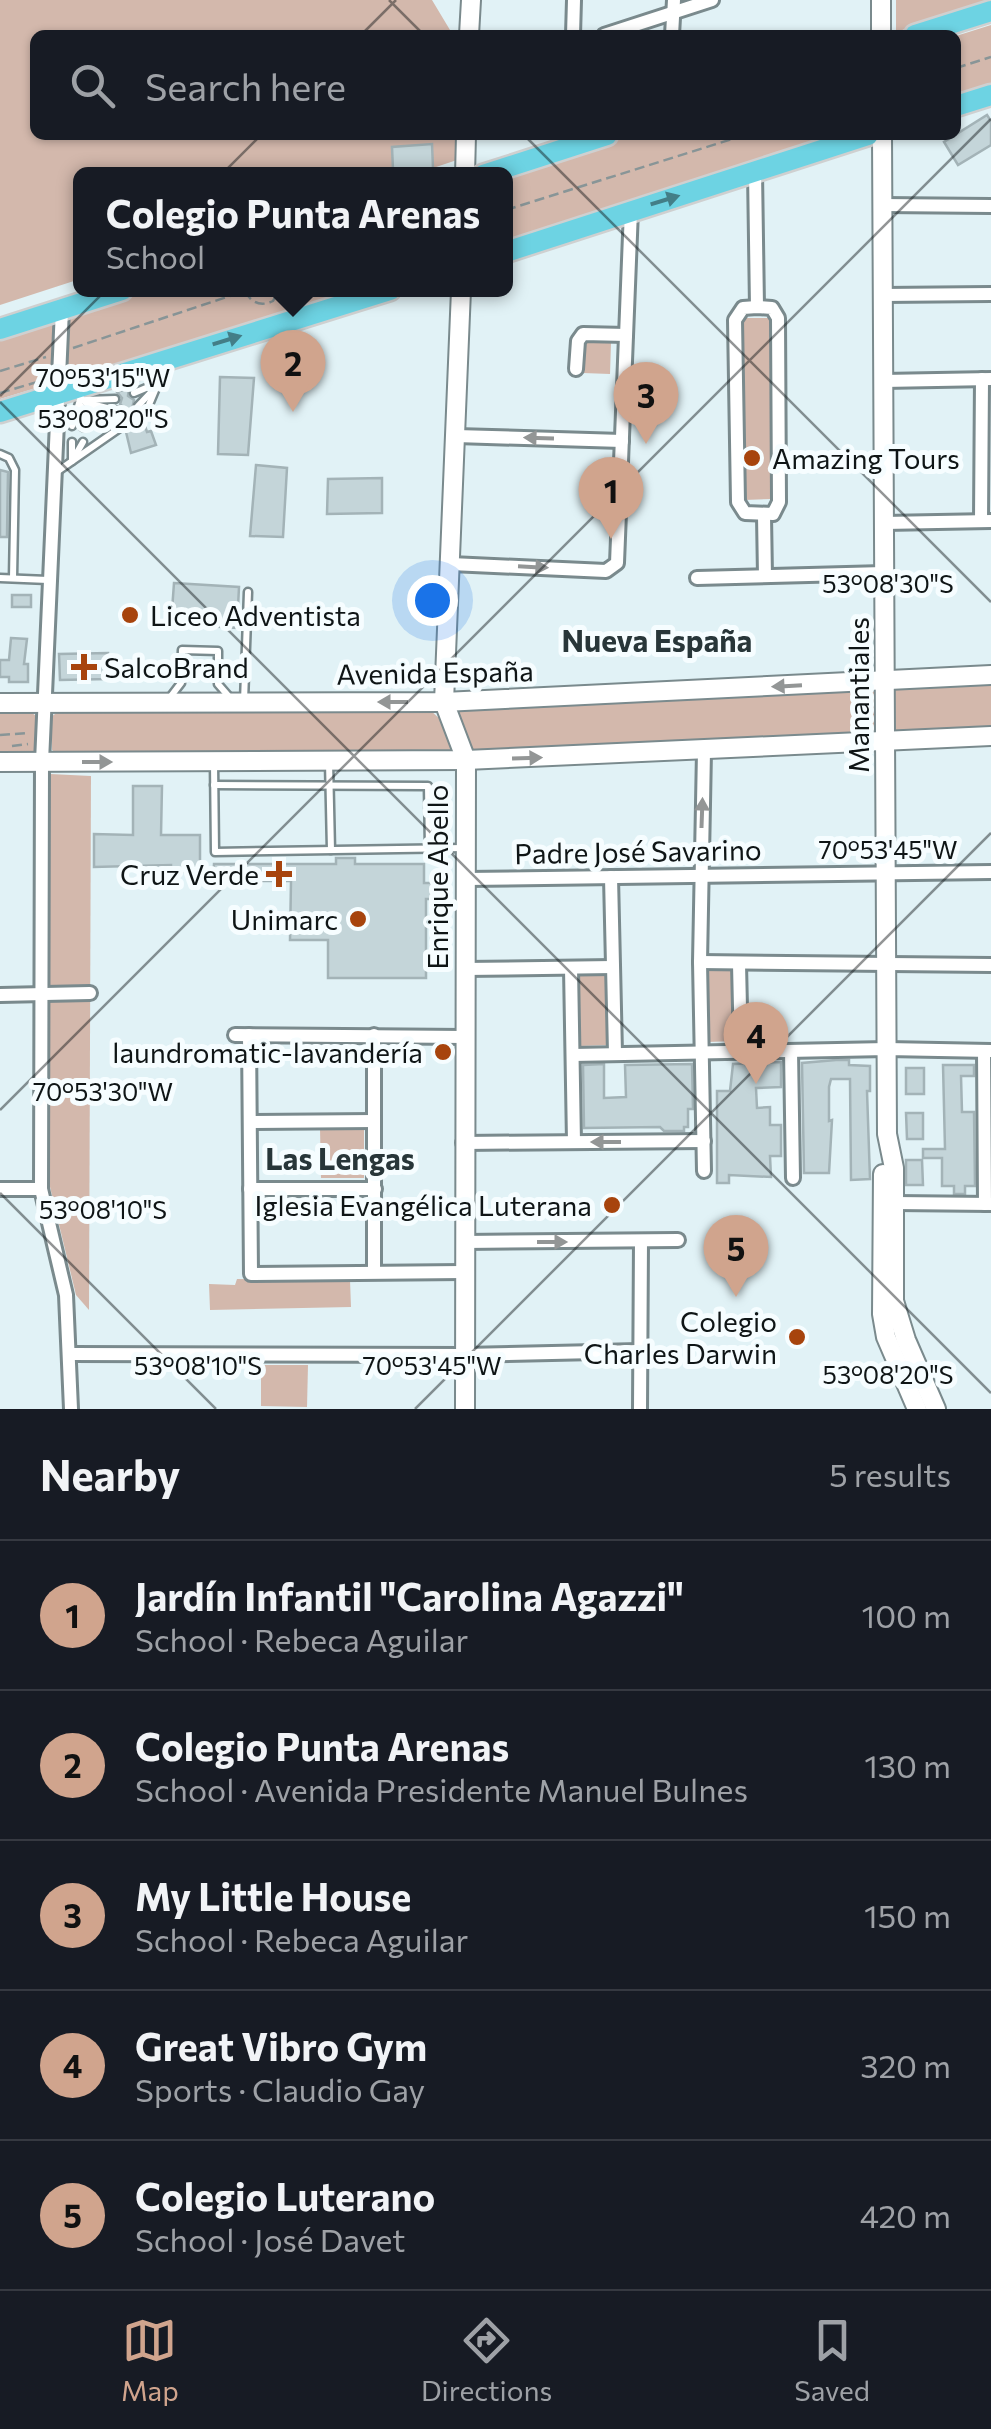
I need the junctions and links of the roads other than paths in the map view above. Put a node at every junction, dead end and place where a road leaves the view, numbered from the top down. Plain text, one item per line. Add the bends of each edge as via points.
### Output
1 (470, 0) edge
2 (574, 0) edge
3 (712, 0) edge
4 (881, 0) edge
5 (673, 7) edge
6 (991, 11) edge
7 (469, 30) edge
8 (572, 30) edge
9 (616, 30) edge
10 (881, 30) edge
11 (931, 30) edge
12 (991, 94) edge
13 (961, 104) edge
14 (466, 140) edge
15 (591, 140) edge
16 (853, 140) edge
17 (882, 140) edge
18 (464, 167) edge
19 (505, 167) edge
20 (754, 172) junction
21 (882, 206) junction
22 (991, 206) edge
23 (631, 210) junction
24 (513, 250) edge
25 (883, 294) junction
26 (991, 294) edge
27 (99, 297) edge
28 (367, 297) edge
29 (461, 297) edge
30 (756, 306) junction
31 (62, 308) junction
32 (0, 328) edge
33 (626, 335) junction
34 (168, 358) junction
35 (576, 370) dead end
36 (986, 379) edge
37 (883, 381) junction
38 (159, 382) junction
39 (134, 393) dead end
40 (70, 394) junction
41 (115, 399) dead end
42 (624, 405) junction
43 (138, 406) dead end
44 (662, 407) dead end
45 (0, 412) edge
46 (119, 412) dead end
47 (142, 419) dead end
48 (72, 426) dead end
49 (83, 427) dead end
50 (456, 436) junction
51 (622, 440) junction
52 (72, 442) dead end
53 (83, 442) dead end
54 (0, 454) edge
55 (72, 462) junction
56 (54, 474) junction
57 (764, 516) junction
58 (986, 521) edge
59 (884, 523) junction
60 (451, 564) junction
61 (884, 573) junction
62 (765, 576) junction
63 (0, 578) edge
64 (12, 578) junction
65 (697, 578) dead end
66 (50, 580) junction
67 (248, 592) dead end
68 (991, 675) edge
69 (885, 681) junction
70 (444, 702) junction
71 (0, 703) edge
72 (44, 703) junction
73 (240, 703) junction
74 (166, 704) junction
75 (991, 736) edge
76 (885, 742) junction
77 (704, 751) junction
78 (2, 755) edge
79 (466, 760) junction
80 (329, 761) junction
81 (42, 762) junction
82 (214, 762) junction
83 (214, 785) junction
84 (330, 786) junction
85 (466, 848) junction
86 (429, 849) junction
87 (331, 850) junction
88 (991, 872) edge
89 (886, 873) junction
90 (701, 875) junction
91 (466, 878) junction
92 (611, 878) junction
93 (700, 962) junction
94 (886, 963) junction
95 (740, 964) junction
96 (991, 965) edge
97 (613, 967) junction
98 (571, 968) junction
99 (464, 969) junction
100 (90, 993) dead end
101 (39, 994) junction
102 (0, 995) edge
103 (374, 1036) junction
104 (465, 1037) junction
105 (887, 1049) junction
106 (988, 1050) edge
107 (702, 1051) junction
108 (740, 1051) junction
109 (791, 1051) junction
110 (615, 1053) junction
111 (573, 1055) junction
112 (374, 1121) junction
113 (250, 1122) junction
114 (888, 1134) junction
115 (704, 1141) junction
116 (574, 1142) junction
117 (464, 1143) junction
118 (704, 1171) dead end
119 (792, 1178) dead end
120 (0, 1189) edge
121 (41, 1189) junction
122 (250, 1189) junction
123 (375, 1189) junction
124 (895, 1203) junction
125 (988, 1204) edge
126 (678, 1240) dead end
127 (641, 1241) junction
128 (464, 1242) junction
129 (374, 1270) junction
130 (464, 1272) junction
131 (640, 1351) junction
132 (71, 1354) junction
133 (464, 1355) junction
134 (71, 1409) edge
135 (465, 1409) edge
136 (640, 1409) edge
137 (917, 1409) edge
138 (936, 1409) edge

1 - 7 main road
2 - 8 street
3 - 5 street
4 - 10 main road
5 - 9 street
6 - 11 main road
12 - 13 main road
14 - 18 main road
15 - 19 main road
16 - 20 main road
17 - 21 main road, Manantiales
23 -> 20 main road
20 - 30 street
21 - 22 street
21 - 25 main road, Manantiales
23 - 24 main road
23 - 33 street
25 - 26 street
25 - 37 main road, Manantiales
27 - 31 main road
34 -> 28 main road
29 - 50 main road, Enrique Abello
30 - 57 street via 772,308 778,318 779,502 774,514
30 - 57 street via 744,308 736,320 738,502 745,513
31 - 32 main road
31 - 40 street via 59,353
33 - 35 street via 582,334
33 - 42 street
34 - 38 lane
34 - 40 main road
36 - 37 street
36 - 58 street
37 - 59 main road, Manantiales
38 - 39 lane
38 - 43 lane
38 - 47 lane
40 - 41 lane
40 - 45 main road
40 - 46 lane
40 - 48 lane
40 - 49 lane
40 - 55 lane via 124,425
40 - 56 street
42 - 44 street
42 - 51 street
51 -> 50 street
50 - 60 main road, Enrique Abello
60 -> 51 street via 614,568
52 - 55 lane
53 - 55 lane
54 - 64 lane via 15,470
55 - 56 lane
56 - 66 street
57 - 62 street
58 - 59 street
59 - 61 main road, Manantiales
60 - 70 main road, Enrique Abello
61 - 62 street
61 - 69 main road, Manantiales
62 - 65 street
63 - 64 lane
64 - 66 lane
66 - 72 street
67 - 73 lane
68 - 69 main road, Avenida España
69 -> 70 main road, Avenida España
69 - 76 main road, Manantiales
70 -> 73 main road, Avenida España
70 - 79 main road, Enrique Abello
71 - 72 main road, Avenida España
72 - 74 main road, Avenida España
72 - 81 street
73 - 74 main road, Avenida España
73 - 74 lane via 218,684 218,651 182,650 181,683
75 - 76 main road
76 - 77 main road
76 - 89 main road, Manantiales
79 -> 77 main road
90 -> 77 street
78 - 81 main road
79 - 80 main road
79 - 85 main road, Enrique Abello
80 - 82 main road
80 - 84 lane
81 -> 82 main road
81 - 101 street
82 - 83 lane
83 - 84 lane
83 - 87 lane via 215,852
84 - 86 lane via 428,786
84 - 87 lane
85 - 86 lane
85 - 91 main road, Enrique Abello
86 - 87 lane
88 - 89 street, Padre José Savarino
89 - 90 street, Padre José Savarino
89 - 94 main road, Manantiales
90 - 92 street, Padre José Savarino
90 - 93 street
91 - 92 street, Padre José Savarino
91 - 99 main road, Enrique Abello
92 - 97 street
93 - 95 street
93 - 107 street
94 - 95 street
94 - 96 street
94 - 105 main road, Manantiales
95 - 108 street
97 - 98 street
97 - 110 street
98 - 99 street
98 - 111 street
99 - 104 main road, Enrique Abello
100 - 101 street
101 - 102 street
101 - 121 street
103 - 104 street
103 - 112 street
103 - 113 street via 242,1035
104 - 117 main road, Enrique Abello
105 - 106 street
105 - 109 street
105 - 114 main road, Manantiales
106 - 125 street
107 - 108 street
107 - 110 street
107 - 115 street
108 - 109 street
109 - 119 street
110 - 111 street
111 - 116 street
112 - 113 street
112 - 123 street
113 - 122 street
114 - 124 main road
114 - 137 main road via 882,1162 882,1314
115 -> 116 street
115 - 118 street
116 - 117 street
117 - 128 main road, Enrique Abello
120 - 121 street
121 - 132 street via 66,1295
122 - 123 street
122 - 129 street via 251,1274
123 - 129 street
124 - 125 street
124 - 138 main road via 894,1301
126 - 127 street
128 -> 127 street
127 - 131 street
128 - 130 main road, Enrique Abello
129 - 130 street
130 - 133 main road, Enrique Abello
131 - 133 street
131 - 136 street
132 - 133 street
132 - 134 street
133 - 135 main road, Enrique Abello

